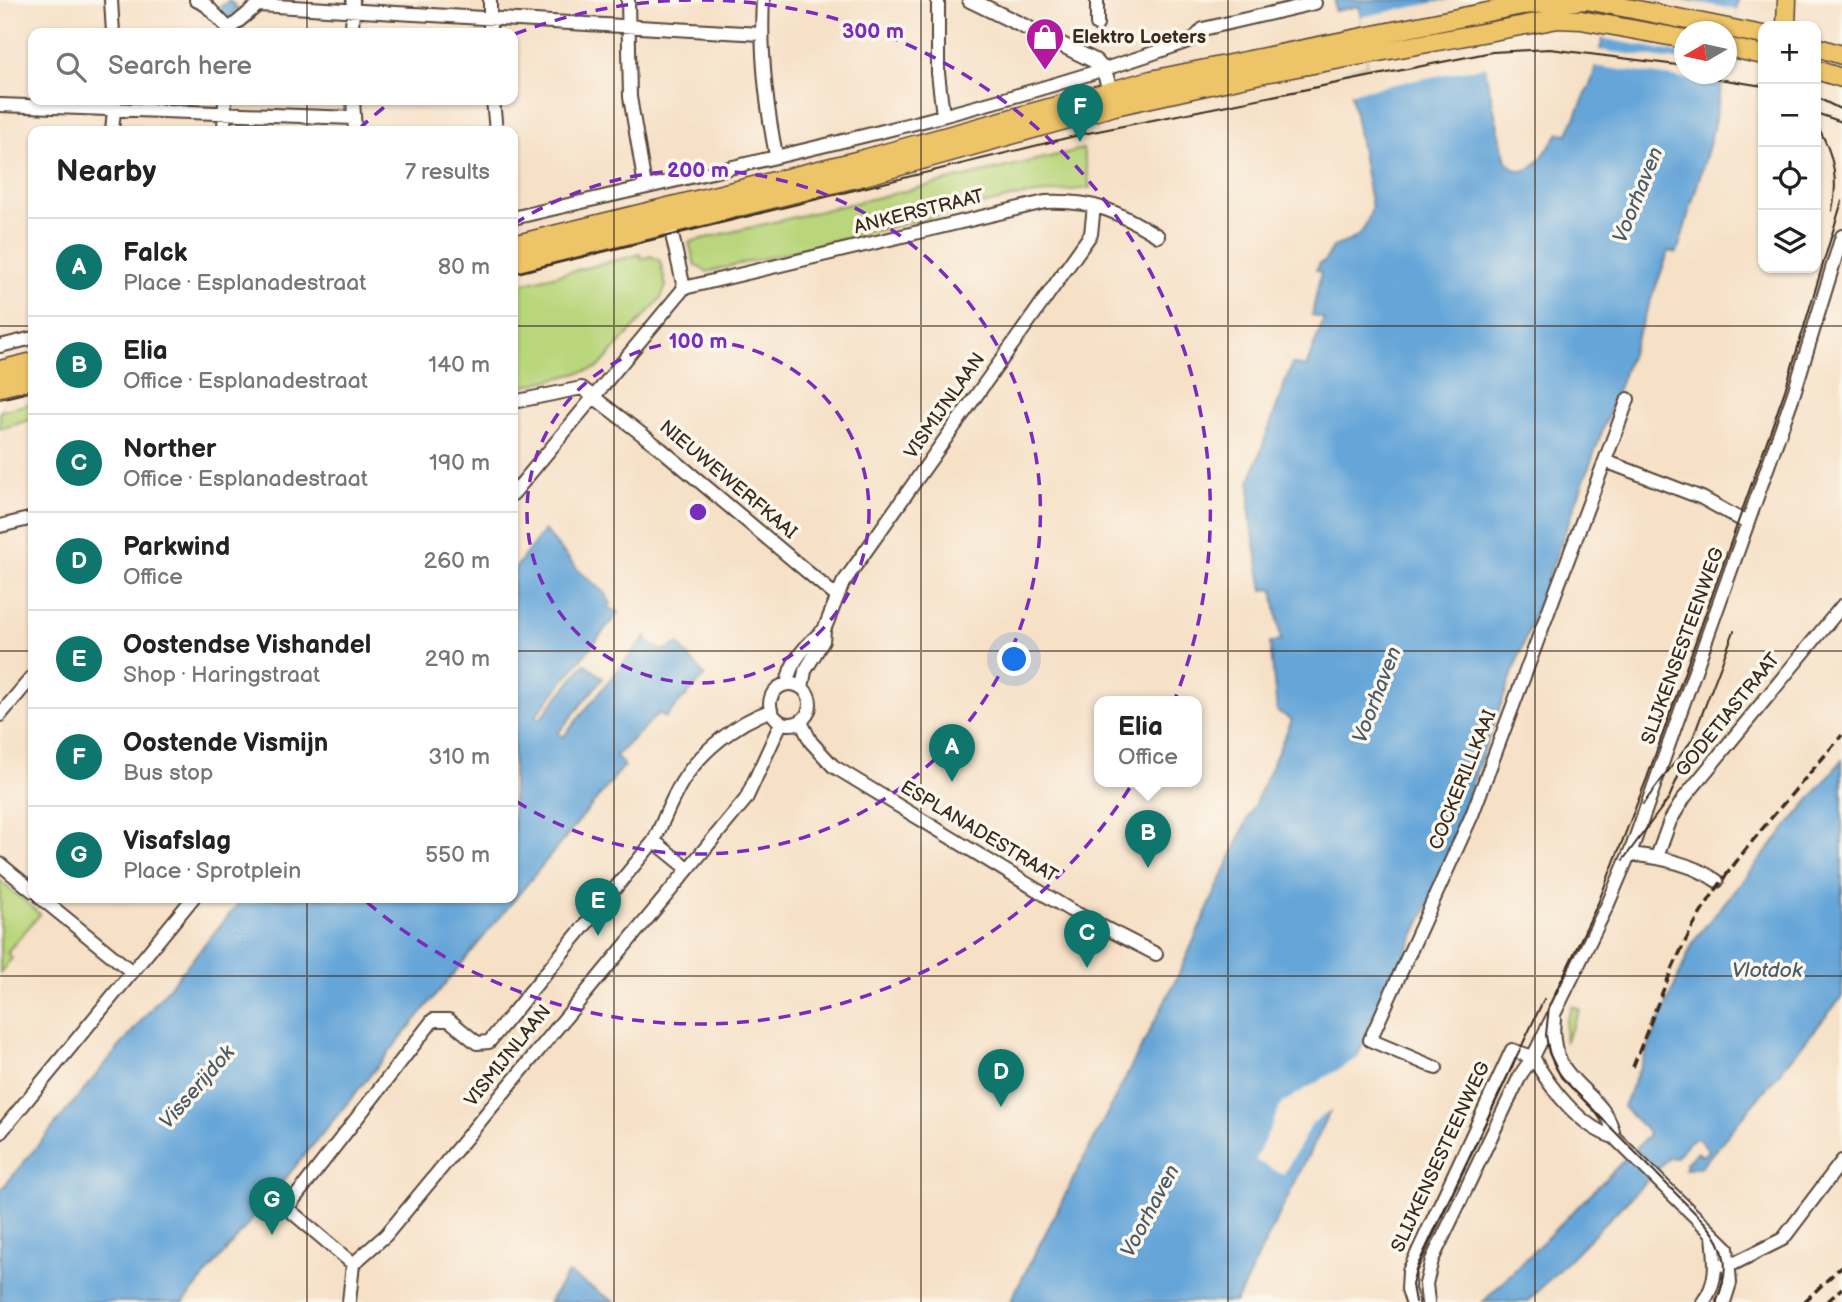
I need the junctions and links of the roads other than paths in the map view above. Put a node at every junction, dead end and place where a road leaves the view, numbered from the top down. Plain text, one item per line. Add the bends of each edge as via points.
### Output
1 (111, 0) edge
2 (196, 0) edge
3 (490, 0) edge
4 (628, 0) edge
5 (763, 0) edge
6 (938, 0) edge
7 (970, 0) edge
8 (1097, 0) edge
9 (1587, 0) edge
10 (1315, 3) dead end
11 (352, 5) edge
12 (1485, 5) edge
13 (489, 18) junction
14 (626, 24) junction
15 (1097, 25) dead end
16 (113, 28) edge
17 (225, 28) edge
18 (231, 28) edge
19 (352, 28) edge
20 (490, 28) edge
21 (761, 33) junction
22 (1758, 34) edge
23 (1674, 36) edge
24 (1364, 44) junction
25 (1737, 49) edge
26 (1821, 49) edge
27 (1758, 54) edge
28 (1842, 55) edge
29 (1104, 71) junction
30 (1821, 72) edge
31 (1842, 78) edge
32 (1113, 99) junction
33 (0, 104) edge
34 (28, 104) edge
35 (115, 105) edge
36 (170, 105) edge
37 (353, 105) edge
38 (494, 105) edge
39 (225, 106) edge
40 (943, 115) junction
41 (354, 118) junction
42 (113, 126) edge
43 (223, 126) edge
44 (355, 126) edge
45 (496, 126) edge
46 (776, 155) junction
47 (645, 187) junction
48 (1094, 206) junction
49 (668, 216) junction
50 (518, 217) edge
51 (1158, 236) dead end
52 (1842, 236) edge
53 (518, 244) edge
54 (518, 261) edge
55 (684, 288) junction
56 (28, 339) edge
57 (0, 346) edge
58 (28, 363) edge
59 (0, 370) edge
60 (28, 380) edge
61 (0, 387) edge
62 (594, 395) junction
63 (1628, 399) dead end
64 (518, 401) edge
65 (1605, 461) junction
66 (518, 488) edge
67 (28, 519) edge
68 (1747, 523) junction
69 (0, 526) edge
70 (836, 596) junction
71 (1842, 606) edge
72 (824, 630) junction
73 (28, 682) edge
74 (788, 684) junction
75 (802, 688) junction
76 (770, 711) junction
77 (0, 715) edge
78 (801, 722) junction
79 (781, 723) junction
80 (654, 841) junction
81 (1629, 854) junction
82 (1657, 857) junction
83 (0, 864) edge
84 (687, 868) junction
85 (1717, 881) dead end
86 (28, 887) edge
87 (47, 903) edge
88 (188, 903) edge
89 (1156, 954) dead end
90 (132, 972) junction
91 (1555, 1012) junction
92 (1533, 1057) junction
93 (1436, 1068) dead end
94 (0, 1133) edge
95 (1614, 1137) junction
96 (1842, 1161) edge
97 (1713, 1234) junction
98 (354, 1264) junction
99 (1730, 1264) junction
100 (1716, 1265) junction
101 (349, 1302) edge
102 (1412, 1302) edge
103 (1428, 1302) edge
104 (1703, 1302) edge
105 (1724, 1302) edge

1 - 16 street
2 - 17 street
3 - 13 street
4 - 14 street
5 - 21 street
6 - 40 street via 937,62
7 - 29 street via 1085,53
8 - 15 street
9 - 12 main road
9 - 22 main road
10 - 29 street via 1203,29 1194,39
11 - 13 street
11 - 18 street via 258,5
11 - 19 street
12 - 24 main road
13 - 14 street
13 - 20 street
14 - 21 street
14 - 47 street via 630,97
21 - 46 street
23 - 24 main road via 1606,23 1546,20 1457,36
24 - 32 main road via 1209,67
25 - 27 main road
26 - 28 main road
29 - 32 street
29 - 40 street
30 - 31 main road
32 - 49 main road via 860,160
33 - 34 street
35 - 42 street
36 - 39 street
37 - 41 street
38 - 45 street
39 - 41 street
39 - 43 street
40 - 46 street
41 - 44 street
46 - 47 street
47 - 50 street
48 - 51 street, ANKERSTRAAT via 1116,211
48 - 55 street, ANKERSTRAAT via 1060,201 1025,206
48 - 70 street, VISMIJNLAAN via 1091,234
49 - 53 main road
49 - 54 main road
49 - 55 street
52 - 68 street, SLIJKENSESTEENWEG via 1794,393
55 - 62 street
56 - 57 street
58 - 59 main road
60 - 61 main road
62 - 64 street via 582,388
62 - 66 street
62 - 70 street, NIEUWEWERFKAAI
63 - 65 street, COCKERILLKAAI
65 - 68 street via 1702,498
65 - 93 street, COCKERILLKAAI via 1472,815 1370,1040
67 - 69 street
68 - 81 street, SLIJKENSESTEENWEG
70 - 72 street, VISMIJNLAAN
71 - 82 street, GODETIASTRAAT via 1684,798
72 - 74 street, VISMIJNLAAN via 810,641
72 - 75 street, VISMIJNLAAN
73 - 77 street
74 - 75 street
74 - 76 street via 775,690
75 - 78 street via 810,705
76 - 79 street
76 - 80 street via 748,720 694,766
78 - 79 street
78 - 89 street, ESPLANADESTRAAT via 811,742 833,766 1070,910
79 - 84 street, VISMIJNLAAN via 746,799
80 - 84 street
80 - 98 street via 489,1042 477,1043 449,1020 433,1020 287,1208
81 - 82 street
81 - 91 street, SLIJKENSESTEENWEG
82 - 85 street via 1705,872
83 - 86 street
84 - 98 street, VISMIJNLAAN via 386,1235
87 - 90 street
88 - 90 street
90 - 94 street
91 - 92 street, SLIJKENSESTEENWEG
91 - 95 street via 1557,1059 1612,1121
92 - 95 street via 1574,1110 1601,1133
92 - 102 street, SLIJKENSESTEENWEG via 1512,1050 1409,1271
92 - 103 street, SLIJKENSESTEENWEG via 1432,1260 1426,1284
95 - 97 street
96 - 99 street via 1783,1239
97 - 99 street via 1727,1248
97 - 100 street
98 - 101 street
99 - 100 street
99 - 105 street
100 - 104 street

